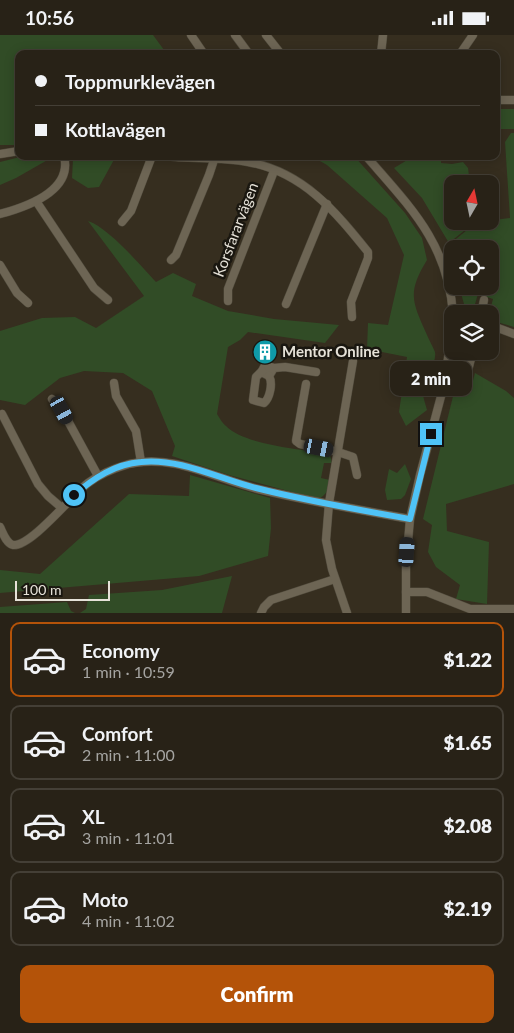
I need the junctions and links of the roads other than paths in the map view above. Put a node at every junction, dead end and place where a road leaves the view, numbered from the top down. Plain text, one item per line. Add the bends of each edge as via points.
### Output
1 (191, 35) edge
2 (236, 35) edge
3 (266, 35) edge
4 (383, 35) edge
5 (473, 35) edge
6 (201, 50) edge
7 (246, 50) edge
8 (278, 50) edge
9 (381, 50) edge
10 (463, 50) edge
11 (500, 100) edge
12 (514, 100) edge
13 (15, 152) edge
14 (0, 154) edge
15 (64, 160) edge
16 (150, 160) edge
17 (214, 160) edge
18 (226, 160) edge
19 (369, 160) edge
20 (274, 171) junction
21 (36, 201) junction
22 (326, 204) junction
23 (0, 214) edge
24 (122, 222) dead end
25 (171, 260) dead end
26 (0, 265) edge
27 (108, 300) dead end
28 (484, 300) dead end
29 (228, 301) dead end
30 (28, 303) dead end
31 (286, 303) dead end
32 (452, 305) edge
33 (483, 305) edge
34 (352, 317) dead end
35 (499, 328) edge
36 (514, 334) edge
37 (448, 360) edge
38 (471, 360) edge
39 (354, 361) dead end
40 (266, 373) dead end
41 (316, 373) dead end
42 (114, 383) dead end
43 (306, 384) dead end
44 (464, 386) dead end
45 (52, 399) dead end
46 (2, 414) dead end
47 (338, 452) junction
48 (141, 462) junction
49 (357, 475) dead end
50 (98, 477) junction
51 (329, 503) junction
52 (62, 508) junction
53 (410, 519) junction
54 (0, 527) edge
55 (335, 579) junction
56 (406, 592) junction
57 (514, 609) edge
58 (261, 613) edge
59 (347, 613) edge
60 (406, 613) edge

1 - 6 street
2 - 7 street
3 - 8 street
4 - 9 street
5 - 10 street
11 - 12 street
13 - 14 street
15 - 21 street via 63,177
16 - 24 street via 131,211
17 - 25 street via 180,247
18 - 20 street, Korsfararvägen via 249,162
19 - 32 street via 425,227 442,259
20 - 22 street, Korsfararvägen via 304,185
20 - 29 street, Korsfararvägen via 228,289
21 - 23 street
21 - 27 street via 94,288
22 - 31 street
22 - 34 street, Korsfararvägen via 368,252 351,302
26 - 30 street via 17,293
28 - 33 street
35 - 36 street
37 - 53 street
38 - 44 street
39 - 47 street
40 - 41 street via 264,367 268,366
42 - 48 street via 116,396 136,431
43 - 47 street via 296,441
45 - 50 street via 62,410
46 - 52 street via 38,484
47 - 49 street via 353,457
47 - 51 street
48 - 50 street
48 - 51 street via 169,463 255,488
50 - 52 street
51 - 53 street
51 - 55 street via 326,540
52 - 54 street via 53,520 18,544 8,542
53 - 56 street
55 - 58 street via 271,600
55 - 59 street
56 - 57 street via 427,592 470,609
56 - 60 street

